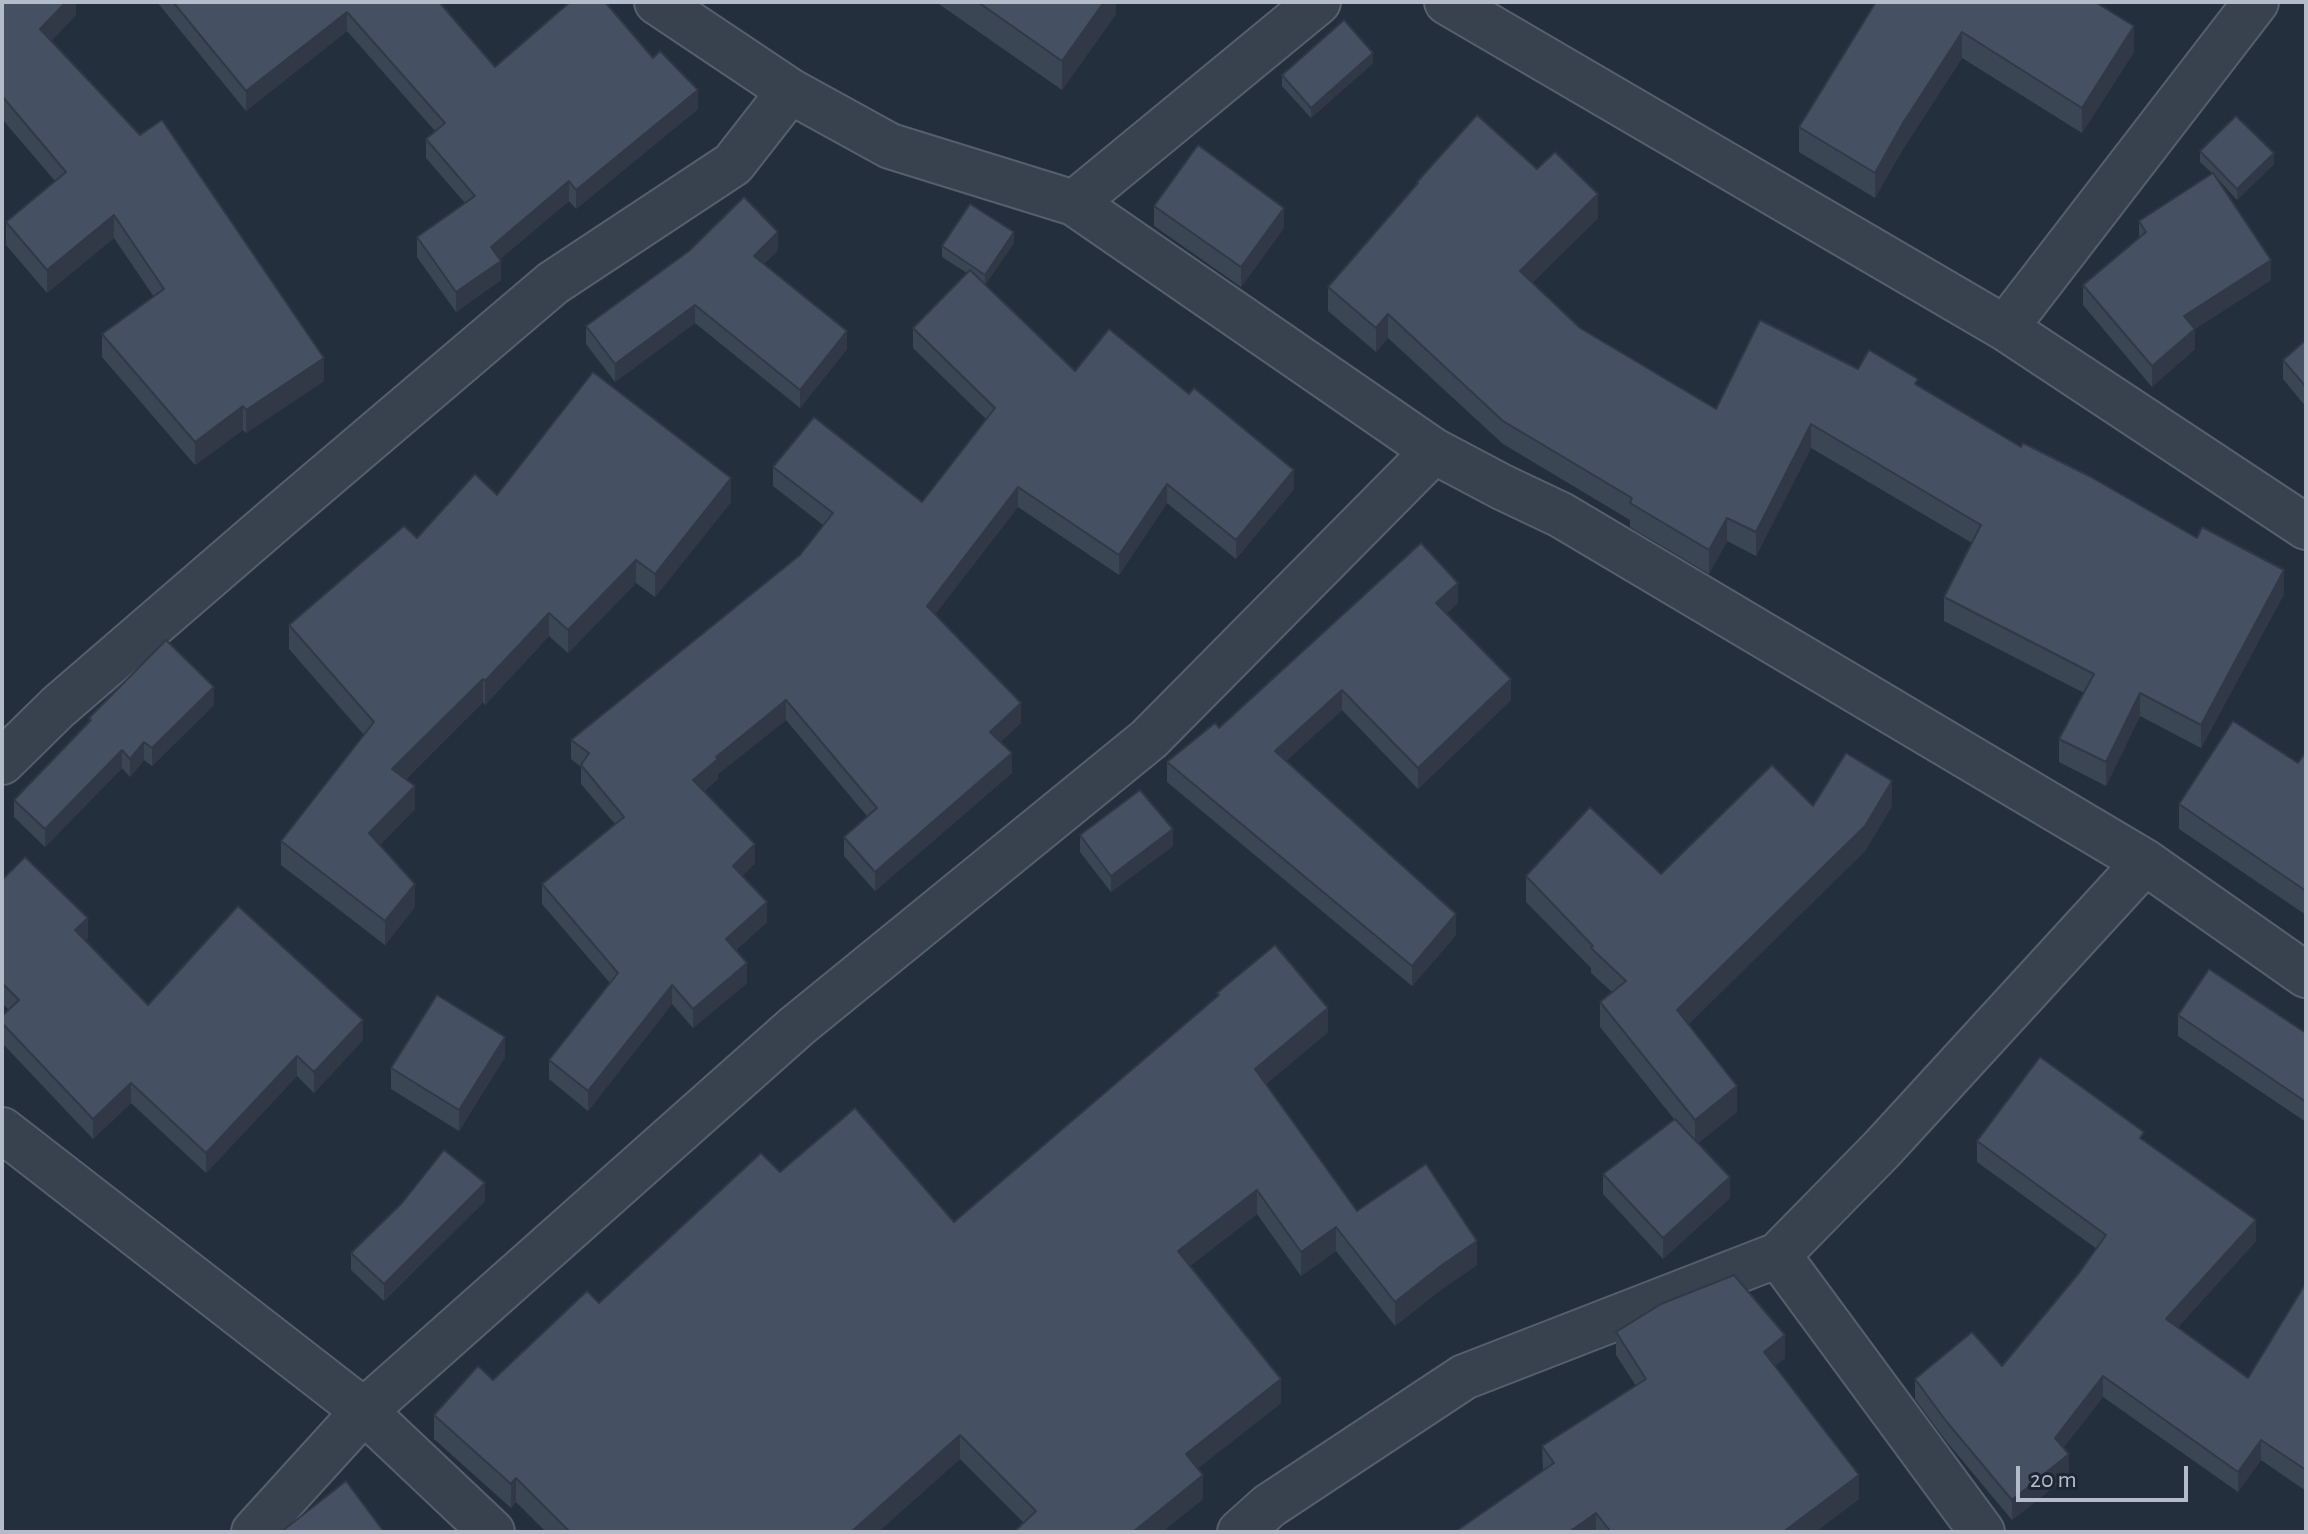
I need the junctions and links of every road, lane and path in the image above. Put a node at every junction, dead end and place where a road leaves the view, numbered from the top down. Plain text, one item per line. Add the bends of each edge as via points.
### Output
1 (657, 2) edge
2 (1318, 2) edge
3 (1447, 2) edge
4 (2256, 2) edge
5 (790, 91) junction
6 (1074, 203) junction
7 (2005, 328) junction
8 (1434, 451) junction
9 (2306, 527) edge
10 (2, 762) edge
11 (2145, 862) junction
12 (2306, 975) edge
13 (2, 1130) edge
14 (1778, 1255) junction
15 (364, 1411) junction
16 (254, 1532) edge
17 (492, 1532) edge
18 (1240, 1532) edge
19 (1982, 1532) edge

1 - 5 street
2 - 6 street
3 - 7 street
4 - 7 street
5 - 6 street via 890,146
5 - 10 street via 733,164 553,283 58,707
6 - 8 street
7 - 9 street
8 - 11 street via 1561,515
8 - 15 street via 1149,739 797,1026
11 - 12 street
11 - 14 street
13 - 15 street
14 - 18 street via 1464,1377 1269,1506
14 - 19 street
15 - 16 street
15 - 17 street

